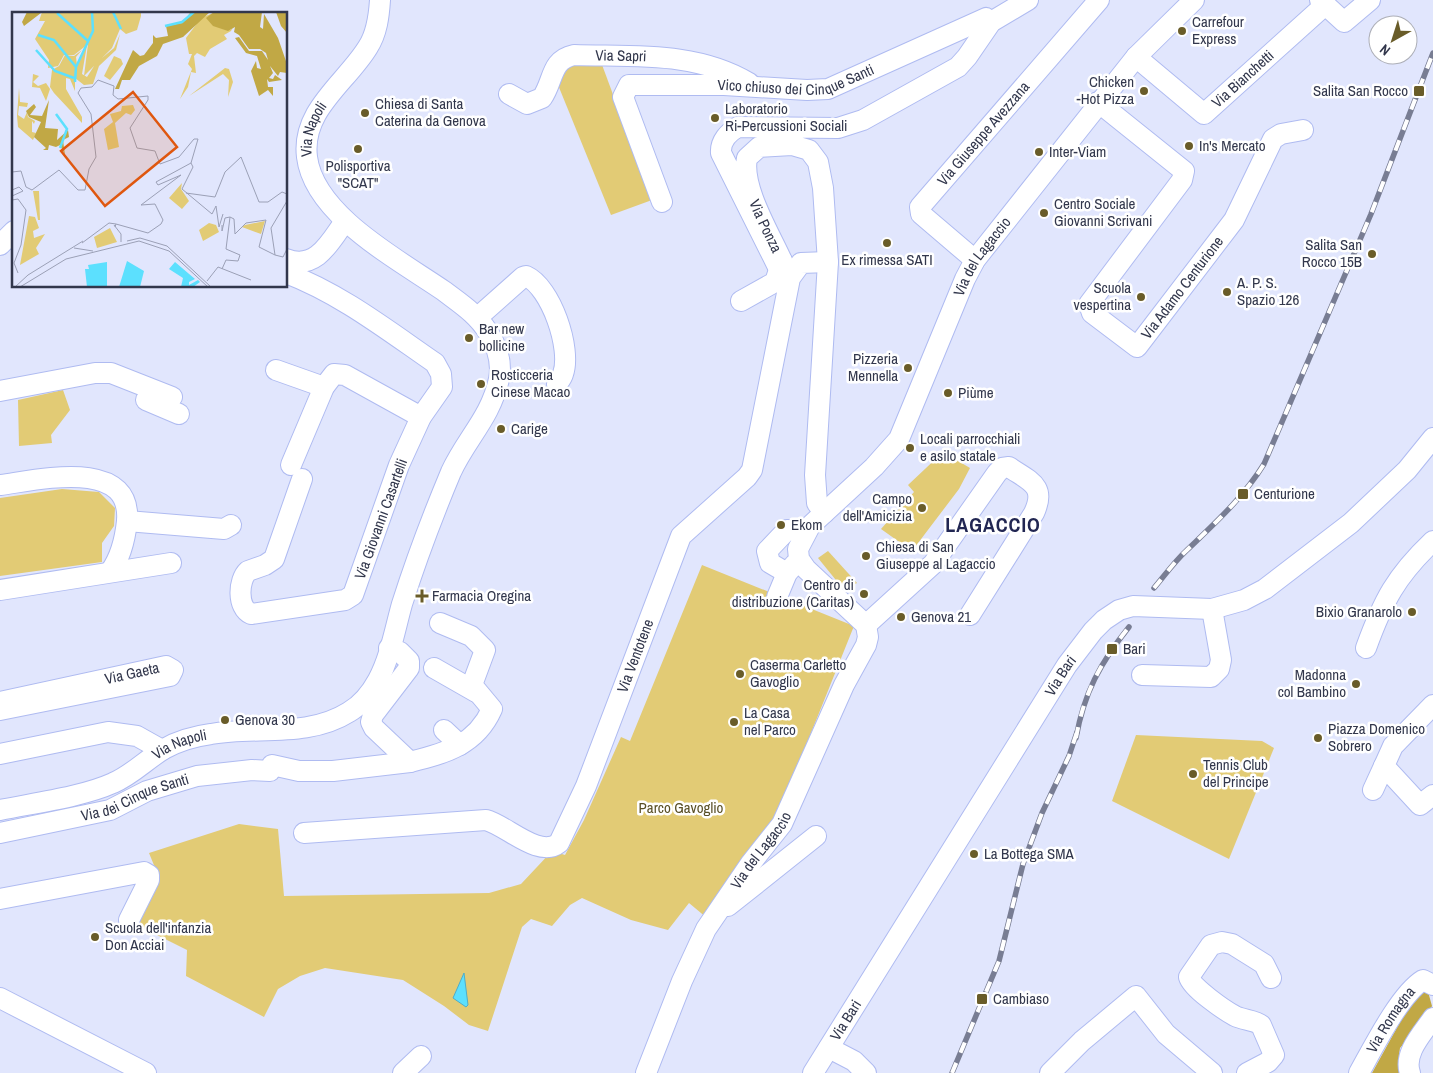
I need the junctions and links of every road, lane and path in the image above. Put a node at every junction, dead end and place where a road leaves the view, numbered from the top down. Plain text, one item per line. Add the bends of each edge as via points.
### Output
1 (380, 0) edge
2 (1028, 0) edge
3 (1099, 0) edge
4 (1194, 0) edge
5 (1370, 0) edge
6 (1322, 2) edge
7 (991, 22) junction
8 (1136, 57) junction
9 (755, 86) junction
10 (509, 94) dead end
11 (1098, 102) junction
12 (1302, 130) dead end
13 (662, 202) dead end
14 (345, 221) junction
15 (12, 233) edge
16 (0, 244) edge
17 (288, 259) edge
18 (976, 260) junction
19 (782, 261) junction
20 (828, 262) junction
21 (288, 274) edge
22 (742, 301) dead end
23 (478, 318) junction
24 (276, 370) dead end
25 (557, 384) dead end
26 (324, 387) junction
27 (0, 391) edge
28 (175, 405) dead end
29 (421, 418) junction
30 (1433, 438) edge
31 (0, 485) edge
32 (824, 513) junction
33 (127, 521) junction
34 (231, 525) dead end
35 (805, 531) junction
36 (1433, 541) edge
37 (172, 563) dead end
38 (793, 566) junction
39 (110, 572) junction
40 (0, 590) edge
41 (777, 597) dead end
42 (981, 604) dead end
43 (1212, 609) junction
44 (447, 619) dead end
45 (866, 625) junction
46 (389, 648) junction
47 (1366, 648) dead end
48 (434, 668) dead end
49 (1142, 675) dead end
50 (476, 692) junction
51 (0, 702) edge
52 (1433, 705) edge
53 (0, 710) edge
54 (444, 730) dead end
55 (460, 745) junction
56 (162, 750) junction
57 (0, 754) edge
58 (410, 762) junction
59 (1384, 766) junction
60 (1373, 790) dead end
61 (1429, 805) edge
62 (0, 810) edge
63 (0, 833) edge
64 (304, 833) dead end
65 (816, 836) dead end
66 (0, 899) edge
67 (722, 905) junction
68 (129, 920) dead end
69 (1271, 978) dead end
70 (1433, 985) edge
71 (0, 998) edge
72 (1433, 1018) edge
73 (829, 1048) junction
74 (421, 1056) dead end
75 (146, 1073) edge
76 (403, 1073) edge
77 (646, 1073) edge
78 (814, 1073) edge
79 (866, 1073) edge
80 (1050, 1073) edge
81 (1212, 1073) edge
82 (1248, 1073) edge
83 (1359, 1073) edge
84 (1410, 1073) edge

1 - 14 street, Via Napoli via 372,41 320,108 308,142 307,157 315,182 334,211
2 - 7 street, Via Ponza
3 - 18 street, Via Giuseppe Avezzana via 920,207 921,214
4 - 8 street, Via del Lagaccio
5 - 6 street via 1344,22
6 - 8 street, Via Bianchetti via 1204,114
7 - 9 street, Vico chiuso dei Cinque Santi via 986,18 828,89
7 - 19 street, Via Ponza via 958,67 863,120 830,129 742,127 727,136 721,153 774,264 780,265
8 - 11 street, Via del Lagaccio
9 - 10 street, Via Sapri via 727,72 687,60 574,55 557,64 542,98 527,104
9 - 13 street, Vico chiuso dei Cinque Santi via 629,85 622,97 641,123
11 - 12 street, Via Adamo Centurione via 1184,171 1182,180 1089,304 1092,313 1137,347 1234,220 1273,139
11 - 18 street, Via del Lagaccio
14 - 17 street via 325,250 316,257 303,263
14 - 23 street, Via Napoli
15 - 16 street
18 - 32 street, Via del Lagaccio via 965,279 899,439 874,468
19 - 20 street, Via Ponza via 747,179 747,158 759,146 796,145 809,150 817,159 823,188
19 - 22 street via 775,282
20 - 32 street, Via Ponza via 815,475 817,503
20 - 64 street, Via Ventotene via 801,263 790,278 752,470 681,536 586,786 559,843 550,847 530,844 498,823 486,820
21 - 29 street, Via Giovanni Casartelli via 316,284 344,300 435,364 441,374 442,387
23 - 25 street via 526,276 539,284 560,328 564,373
23 - 46 street, Via Napoli via 495,345 500,372 498,382 484,419 452,469
24 - 26 street
26 - 29 street via 334,374 342,374
26 - 29 street, Via Giovanni Casartelli via 296,472 274,559 248,571 241,580 244,609 251,614 345,600 353,594 396,474
27 - 28 street via 88,372 111,373
30 - 43 street, Via Bari via 1407,470 1351,523 1282,578 1244,600
31 - 33 street via 62,478 101,480 120,493 126,506
32 - 35 street, Via del Lagaccio
33 - 34 street via 224,528
33 - 39 street via 120,555
35 - 38 street
35 - 38 street via 787,530 767,551 770,563 776,568
36 - 47 street via 1395,584 1381,608
37 - 39 street
38 - 41 street
38 - 45 street via 816,580
39 - 40 street
42 - 45 street via 1034,513 1039,498 1036,486 1009,467 997,473 933,564
43 - 49 street via 1221,660 1219,669 1211,677
43 - 73 street, Via Bari via 1126,607 1110,614 1093,631 1068,665
44 - 50 street via 485,650 473,678
45 - 67 street, Via del Lagaccio via 867,641 782,824
46 - 56 street, Via Napoli via 382,672 372,690 352,710 333,721 301,728 207,734
46 - 58 street via 406,657 409,668 371,722
48 - 50 street
50 - 55 street via 492,709 475,736
51 - 53 street, Via Gaeta via 166,666 173,670 170,676
52 - 59 street via 1396,742
54 - 55 street
55 - 58 street
56 - 57 street via 137,736 108,732
56 - 62 street, Via Napoli via 123,778 102,788
58 - 63 street, Via dei Cinque Santi via 333,771 271,768 198,776 147,791 110,810
59 - 60 street
59 - 61 street
65 - 67 street via 730,906
66 - 68 street via 144,872 149,880
67 - 77 street, Via del Lagaccio via 694,953
69 - 82 street via 1264,964 1232,944 1222,942 1209,947 1189,977 1201,992 1234,1016 1261,1025 1274,1055
70 - 83 street, Via Romagna via 1423,980 1403,998
71 - 75 street
72 - 84 street, Via Romagna via 1413,1048 1408,1066
73 - 78 street, Via Bari
73 - 79 street via 854,1061
74 - 76 street
80 - 81 street via 1136,996 1166,1034

